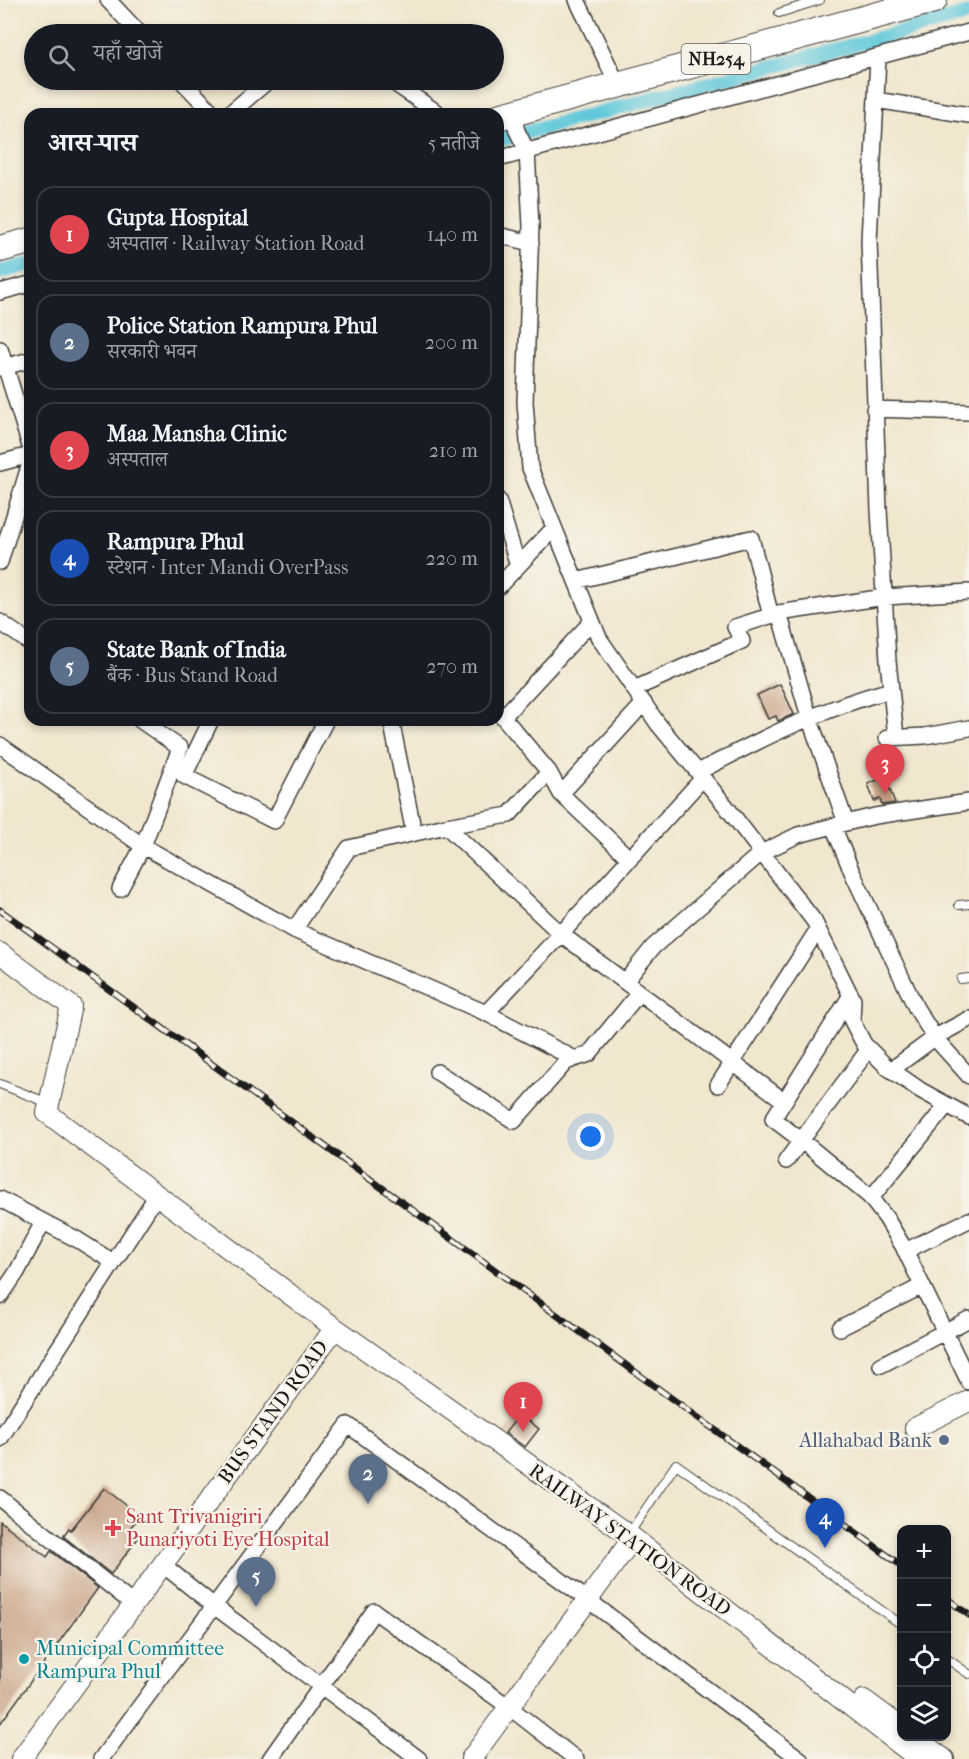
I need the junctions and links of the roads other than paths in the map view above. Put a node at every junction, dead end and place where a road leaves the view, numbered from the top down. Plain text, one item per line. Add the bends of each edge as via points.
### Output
1 (108, 0) edge
2 (577, 0) edge
3 (820, 0) edge
4 (934, 0) edge
5 (779, 13) dead end
6 (131, 24) edge
7 (969, 32) edge
8 (878, 57) junction
9 (618, 85) junction
10 (191, 90) edge
11 (257, 90) edge
12 (404, 90) edge
13 (876, 100) junction
14 (208, 108) edge
15 (236, 108) edge
16 (430, 108) edge
17 (969, 115) edge
18 (509, 121) edge
19 (526, 150) junction
20 (504, 157) edge
21 (504, 236) edge
22 (24, 243) edge
23 (531, 243) junction
24 (0, 249) edge
25 (24, 286) edge
26 (0, 292) edge
27 (0, 349) edge
28 (24, 362) edge
29 (2, 367) edge
30 (874, 409) junction
31 (969, 412) edge
32 (24, 429) edge
33 (24, 457) edge
34 (0, 463) edge
35 (24, 483) edge
36 (504, 520) edge
37 (554, 528) junction
38 (0, 562) edge
39 (518, 566) junction
40 (504, 581) edge
41 (576, 581) junction
42 (969, 592) edge
43 (885, 597) junction
44 (775, 615) junction
45 (592, 621) junction
46 (0, 622) edge
47 (24, 639) edge
48 (634, 689) junction
49 (891, 690) junction
50 (644, 703) junction
51 (504, 710) edge
52 (809, 717) junction
53 (504, 719) edge
54 (149, 726) edge
55 (208, 726) edge
56 (323, 726) edge
57 (392, 726) edge
58 (969, 728) edge
59 (0, 745) edge
60 (549, 772) junction
61 (700, 775) junction
62 (561, 794) junction
63 (969, 802) edge
64 (839, 824) junction
65 (446, 826) junction
66 (414, 833) junction
67 (143, 846) junction
68 (761, 853) junction
69 (630, 859) junction
70 (120, 889) dead end
71 (969, 904) edge
72 (959, 905) dead end
73 (818, 929) junction
74 (294, 930) junction
75 (561, 934) junction
76 (0, 953) edge
77 (625, 982) junction
78 (639, 993) junction
79 (851, 995) junction
80 (486, 1013) junction
81 (969, 1019) edge
82 (935, 1038) junction
83 (868, 1049) junction
84 (573, 1058) junction
85 (733, 1062) junction
86 (891, 1070) junction
87 (436, 1072) dead end
88 (969, 1076) edge
89 (0, 1084) edge
90 (718, 1085) dead end
91 (784, 1101) junction
92 (50, 1103) junction
93 (947, 1105) junction
94 (967, 1112) edge
95 (801, 1140) junction
96 (786, 1161) dead end
97 (157, 1195) junction
98 (871, 1198) junction
99 (0, 1199) edge
100 (969, 1220) edge
101 (43, 1222) junction
102 (905, 1251) junction
103 (113, 1262) junction
104 (922, 1286) junction
105 (0, 1297) edge
106 (969, 1319) edge
107 (335, 1328) junction
108 (840, 1328) dead end
109 (944, 1332) junction
110 (881, 1365) dead end
111 (969, 1382) edge
112 (969, 1401) edge
113 (915, 1428) dead end
114 (0, 1439) edge
115 (0, 1498) edge
116 (634, 1536) junction
117 (162, 1564) junction
118 (588, 1600) junction
119 (133, 1604) junction
120 (214, 1606) junction
121 (897, 1621) edge
122 (951, 1661) edge
123 (969, 1674) edge
124 (321, 1685) junction
125 (509, 1707) junction
126 (897, 1724) edge
127 (919, 1741) edge
128 (21, 1759) edge
129 (101, 1759) edge
130 (270, 1759) edge
131 (419, 1759) edge
132 (471, 1759) edge
133 (576, 1759) edge
134 (800, 1759) edge
135 (919, 1759) edge
136 (944, 1759) edge

1 - 6 street
2 - 9 street
3 - 5 lane
4 - 9 highway, NH254 via 868,13
7 - 8 street
8 - 13 street
8 - 19 street
9 - 18 highway, NH254
10 - 14 street
11 - 15 street
12 - 16 street
13 - 17 street
13 - 30 street via 869,241
18 - 19 street
19 - 20 street
19 - 23 street
21 - 23 street
22 - 24 highway
23 - 37 street via 525,402 530,468
25 - 26 street
27 - 29 street
28 - 29 street
29 - 32 street
30 - 31 street
30 - 43 street
33 - 34 street
35 - 38 street
36 - 39 street
37 - 39 street
37 - 41 street
39 - 40 street
41 - 44 street via 751,538
41 - 45 street
42 - 43 street
43 - 44 street
43 - 49 street
44 - 48 street via 735,627 742,641
44 - 52 street
45 - 48 street via 598,638
45 - 51 street
46 - 47 street
48 - 50 street
49 - 52 street
49 - 58 street via 892,738
50 - 61 street
50 - 62 street
52 - 61 street
52 - 64 street
53 - 60 street
54 - 67 street via 180,748
55 - 56 street via 183,776 274,821
57 - 66 street
59 - 67 street
60 - 62 street
60 - 65 street via 509,815
61 - 68 street
61 - 69 street
62 - 69 street
63 - 64 street
64 - 68 street via 798,835
64 - 82 street via 852,872 916,1008
65 - 66 street
65 - 75 street
66 - 74 street via 349,848
67 - 70 street
67 - 74 street
68 - 73 street
68 - 77 street via 654,947
69 - 75 street
71 - 72 lane
73 - 79 street
73 - 85 street
74 - 80 street
75 - 77 street
75 - 80 street
76 - 92 street via 71,1006
77 - 78 street
78 - 84 street via 588,1054
78 - 85 street
79 - 83 street via 852,1021
79 - 91 street
80 - 84 street
81 - 82 street
82 - 86 street
82 - 88 street
83 - 86 street
83 - 95 street
84 - 87 street via 514,1121
85 - 90 street
85 - 91 street
86 - 93 street
89 - 92 lane
91 - 95 street via 773,1119
92 - 97 street, RAILWAY STATION ROAD via 47,1113
93 - 94 street
93 - 98 street
95 - 96 street
95 - 98 street
97 - 103 street
97 - 107 street, RAILWAY STATION ROAD
98 - 102 street
99 - 101 street
100 - 102 street
101 - 103 street
101 - 105 street
102 - 104 street
103 - 114 street
104 - 108 street
104 - 109 street
106 - 109 street
107 - 116 street, RAILWAY STATION ROAD
107 - 117 street, BUS STAND ROAD
109 - 110 street
109 - 111 street
112 - 113 street
115 - 119 street
116 - 118 street
116 - 121 lane via 676,1464
116 - 126 street
116 - 135 street, RAILWAY STATION ROAD
117 - 119 street, BUS STAND ROAD
117 - 120 street
118 - 120 street via 348,1425
118 - 125 street
118 - 134 street
119 - 128 street, BUS STAND ROAD
120 - 124 street
120 - 129 street
122 - 123 lane
124 - 125 street via 374,1611
124 - 130 street
124 - 131 street
125 - 132 street
125 - 133 street
127 - 136 street

